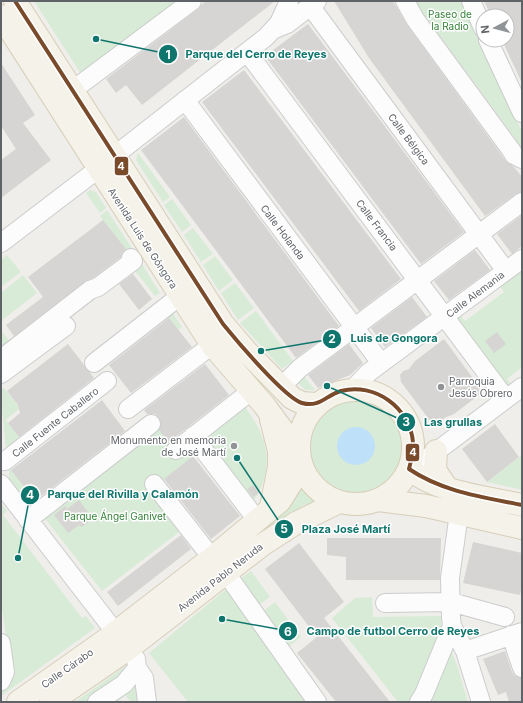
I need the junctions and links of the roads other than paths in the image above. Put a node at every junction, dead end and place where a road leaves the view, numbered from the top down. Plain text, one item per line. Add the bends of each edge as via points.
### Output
1 (16, 1) edge
2 (192, 1) edge
3 (289, 1) edge
4 (405, 1) edge
5 (314, 4) edge
6 (4, 28) edge
7 (272, 31) junction
8 (492, 48) edge
9 (247, 52) junction
10 (73, 90) junction
11 (185, 100) junction
12 (522, 113) edge
13 (522, 159) edge
14 (106, 163) junction
15 (522, 202) edge
16 (479, 234) junction
17 (1, 243) edge
18 (134, 256) dead end
19 (522, 259) edge
20 (506, 271) junction
21 (417, 280) junction
22 (180, 296) junction
23 (445, 317) junction
24 (66, 326) dead end
25 (354, 327) junction
26 (212, 345) junction
27 (1, 359) edge
28 (381, 363) junction
29 (94, 364) dead end
30 (1, 374) edge
31 (108, 381) dead end
32 (281, 387) junction
33 (522, 387) edge
34 (353, 389) junction
35 (251, 391) junction
36 (506, 399) junction
37 (317, 404) junction
38 (128, 409) dead end
39 (269, 410) junction
40 (151, 424) dead end
41 (193, 436) junction
42 (176, 450) dead end
43 (436, 452) junction
44 (299, 455) junction
45 (1, 461) edge
46 (410, 465) junction
47 (1, 484) edge
48 (154, 484) dead end
49 (447, 488) junction
50 (378, 500) junction
51 (339, 502) junction
52 (522, 504) edge
53 (269, 510) junction
54 (459, 513) junction
55 (28, 520) junction
56 (522, 528) edge
57 (219, 565) junction
58 (451, 602) junction
59 (385, 603) dead end
60 (505, 617) dead end
61 (452, 626) junction
62 (516, 634) edge
63 (121, 641) junction
64 (1, 644) edge
65 (465, 651) junction
66 (137, 668) junction
67 (522, 668) edge
68 (1, 681) edge
69 (18, 702) edge
70 (52, 702) edge
71 (97, 702) edge
72 (147, 702) edge
73 (317, 702) edge
74 (419, 702) edge
75 (481, 702) edge

1 - 10 main road, Avenida Luis de Góngora
2 - 10 street
3 - 7 street via 284,14
4 - 13 street via 415,19 514,155
5 - 7 street via 287,24
5 - 16 street, Calle Bélgica
6 - 14 main road, Avenida Luis de Góngora
7 - 9 street
8 - 12 street
9 - 11 street
9 - 21 street, Calle Francia
10 - 14 main road, Avenida Luis de Góngora
11 - 14 street
11 - 25 street, Calle Holanda
14 - 17 street
14 - 22 main road, Avenida Luis de Góngora
14 - 32 main road, Avenida Luis de Góngora via 223,324
15 - 16 street
16 - 20 street, Calle Bélgica
16 - 21 street
18 - 27 street via 133,261 98,288 90,290
19 - 20 street, Calle Alemania
20 - 23 street, Calle Alemania
21 - 23 street, Calle Francia
21 - 25 street
22 - 26 main road, Avenida Luis de Góngora
22 - 29 street
23 - 28 street, Calle Alemania
23 - 36 street, Calle Francia
24 - 30 street
25 - 28 street, Calle Holanda
25 - 32 street via 300,368
26 - 35 main road, Avenida Luis de Góngora
26 - 38 street
28 - 34 street, Calle Alemania
31 - 45 street, Calle Fuente Caballero via 5,461
32 - 37 main road, Avenida Luis de Góngora via 292,398 302,403
33 - 36 street
34 - 37 main road via 333,394
34 - 46 main road via 380,394 397,406 408,422 413,440
35 - 39 main road, Avenida Luis de Góngora
35 - 41 street
36 - 43 street
37 - 44 main road via 302,425
39 - 44 main road, Avenida Luis de Góngora
39 - 53 main road via 279,467
40 - 55 street
41 - 42 street
41 - 53 street
43 - 46 street via 425,460
43 - 49 main road via 435,470
44 - 51 main road via 302,468 316,489
44 - 53 main road, Avenida Pablo Neruda via 292,482
46 - 49 main road via 426,481
46 - 50 main road via 404,478 391,492
47 - 55 street
48 - 57 street
49 - 52 main road
50 - 51 main road via 355,504
50 - 54 main road
51 - 57 main road, Avenida Pablo Neruda via 286,529 262,545
53 - 57 main road, Avenida Pablo Neruda
54 - 56 main road
54 - 58 street via 450,578
55 - 63 street
57 - 63 main road, Avenida Pablo Neruda
57 - 73 street
58 - 59 street
58 - 60 street
58 - 61 street
61 - 65 street
61 - 74 street
62 - 65 street
62 - 67 street
63 - 66 street via 137,662
63 - 69 main road, Calle Cárabo
63 - 70 main road, Calle Cárabo
64 - 68 street via 5,672
65 - 75 street
66 - 71 street via 124,684
66 - 72 street via 144,678

